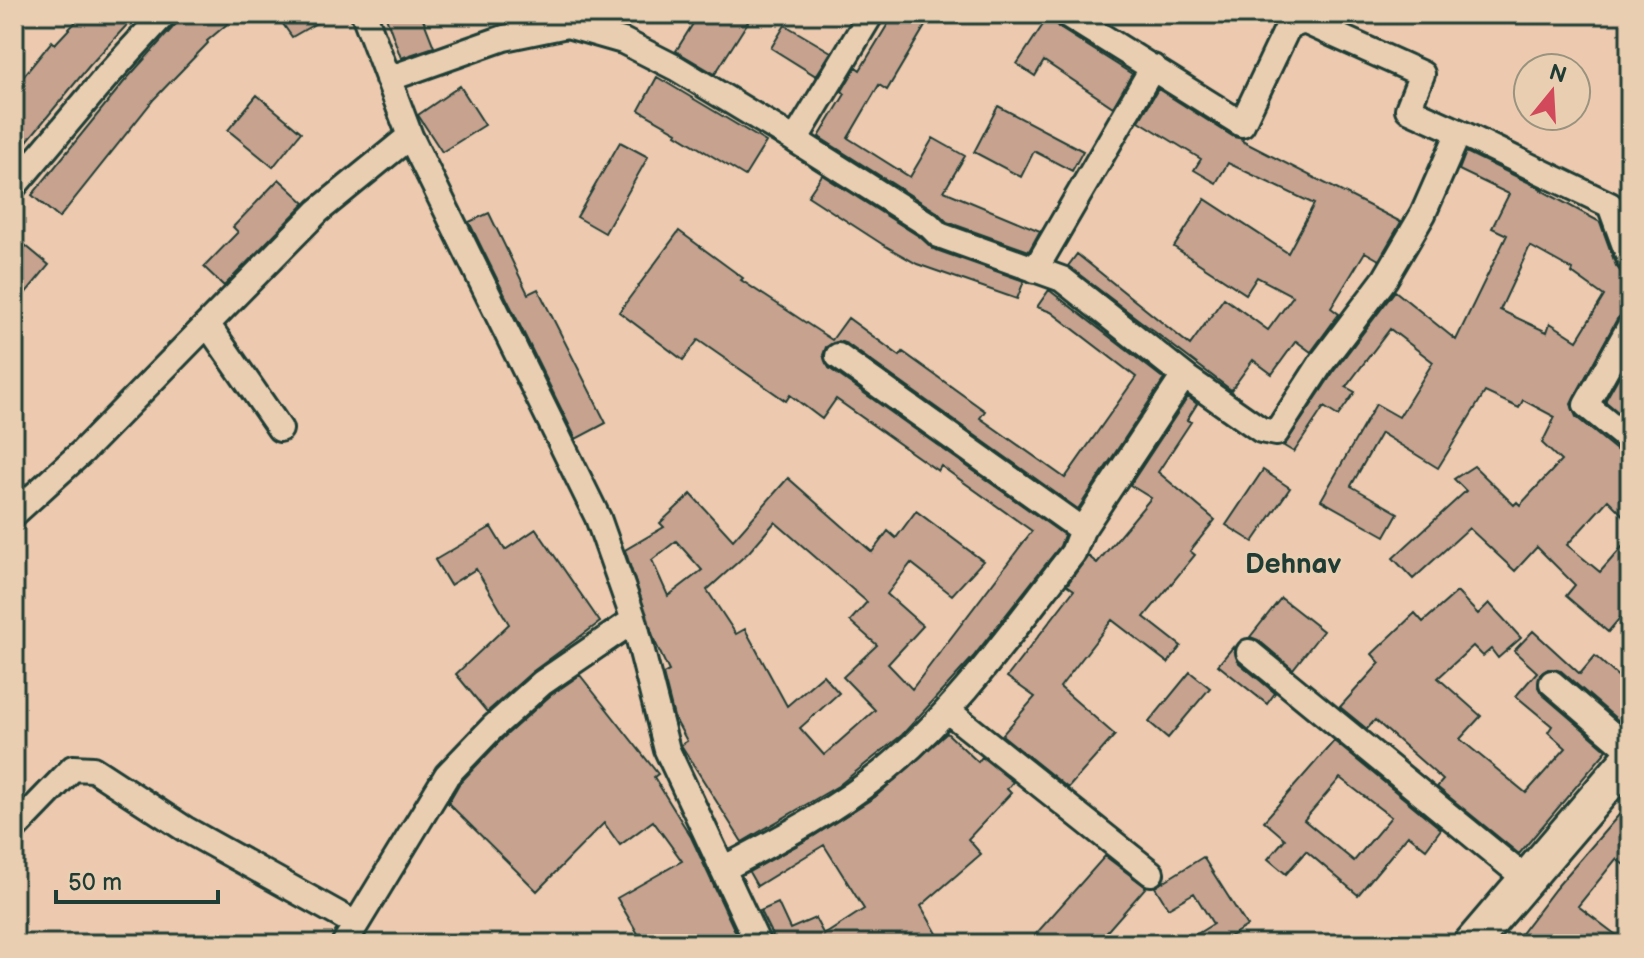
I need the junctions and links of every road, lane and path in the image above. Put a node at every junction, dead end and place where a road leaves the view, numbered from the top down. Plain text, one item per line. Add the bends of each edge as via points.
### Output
1 (164, 14) edge
2 (364, 14) edge
3 (871, 14) edge
4 (1066, 14) edge
5 (1153, 67) junction
6 (388, 79) junction
7 (1459, 132) junction
8 (410, 136) junction
9 (795, 140) junction
10 (14, 186) edge
11 (1630, 260) edge
12 (1035, 270) junction
13 (208, 325) junction
14 (1630, 326) edge
15 (838, 356) dead end
16 (1184, 376) junction
17 (280, 429) dead end
18 (1630, 441) edge
19 (14, 514) edge
20 (1082, 530) junction
21 (634, 620) junction
22 (1249, 652) dead end
23 (1552, 683) dead end
24 (948, 711) junction
25 (1630, 750) edge
26 (1630, 758) edge
27 (14, 829) edge
28 (723, 869) junction
29 (1151, 873) dead end
30 (1526, 879) junction
31 (350, 934) edge
32 (758, 944) edge
33 (1471, 944) edge

1 - 10 street
2 - 6 street
3 - 9 street
4 - 5 street
5 - 7 street via 1242,124 1288,27 1304,21 1422,74 1408,109
5 - 12 street
6 - 8 street
6 - 9 street via 504,38 567,25 623,41
7 - 11 street via 1610,205
7 - 16 street via 1423,214 1385,279 1276,433 1261,430
8 - 13 street via 318,211
8 - 21 street via 598,518
9 - 12 street via 939,235
12 - 16 street via 1062,279
13 - 17 street
13 - 19 street
14 - 18 street via 1586,405
15 - 20 street
16 - 20 street
20 - 24 street via 1073,553
21 - 28 street via 667,750
21 - 31 street via 542,683 447,775
22 - 30 street
23 - 25 street
24 - 28 street via 884,771 805,825
24 - 29 street
26 - 30 main road
27 - 31 street via 73,768 93,769
28 - 32 street
30 - 33 main road

